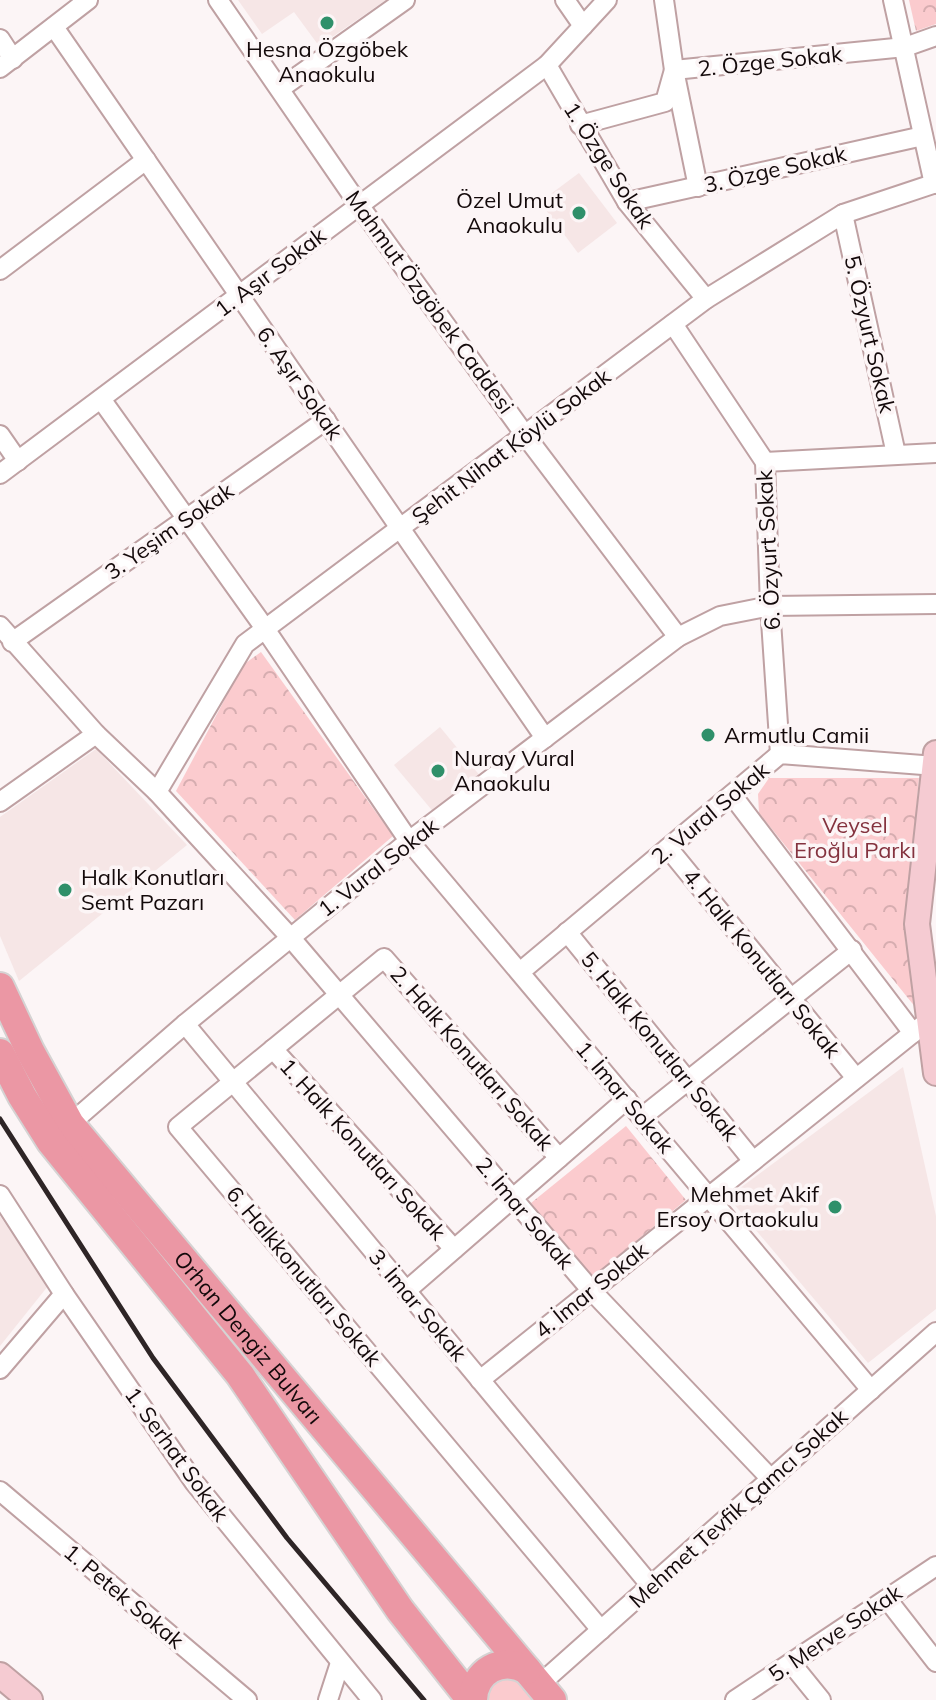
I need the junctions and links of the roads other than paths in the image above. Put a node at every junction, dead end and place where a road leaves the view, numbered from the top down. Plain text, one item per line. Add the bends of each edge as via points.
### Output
1 (88, 0) edge
2 (218, 0) edge
3 (405, 0) edge
4 (565, 0) edge
5 (607, 0) edge
6 (664, 0) edge
7 (893, 0) edge
8 (583, 26) junction
9 (54, 27) junction
10 (936, 36) edge
11 (0, 39) edge
12 (905, 47) junction
13 (7, 64) edge
14 (547, 65) junction
15 (674, 70) junction
16 (281, 88) junction
17 (580, 125) junction
18 (923, 136) junction
19 (146, 160) junction
20 (935, 184) edge
21 (698, 187) junction
22 (627, 202) junction
23 (359, 205) junction
24 (843, 214) junction
25 (0, 270) edge
26 (239, 295) junction
27 (706, 299) junction
28 (673, 324) junction
29 (101, 399) junction
30 (326, 420) junction
31 (0, 435) edge
32 (525, 435) junction
33 (936, 453) edge
34 (896, 454) junction
35 (18, 461) junction
36 (765, 462) junction
37 (0, 474) edge
38 (187, 519) junction
39 (400, 529) junction
40 (936, 604) edge
41 (770, 606) junction
42 (0, 626) edge
43 (265, 629) junction
44 (678, 637) junction
45 (12, 642) junction
46 (96, 734) junction
47 (545, 738) junction
48 (780, 754) junction
49 (935, 762) edge
50 (157, 792) junction
51 (732, 795) junction
52 (0, 802) edge
53 (409, 841) junction
54 (668, 848) junction
55 (567, 932) junction
56 (290, 937) junction
57 (852, 950) junction
58 (384, 958) joint
59 (520, 972) junction
60 (0, 987) edge
61 (340, 994) junction
62 (791, 999) junction
63 (185, 1024) junction
64 (925, 1024) edge
65 (273, 1049) junction
66 (0, 1053) edge
67 (936, 1073) edge
68 (856, 1078) junction
69 (688, 1081) junction
70 (233, 1082) junction
71 (627, 1099) junction
72 (642, 1117) junction
73 (70, 1124) junction
74 (559, 1158) junction
75 (753, 1161) junction
76 (0, 1195) edge
77 (708, 1196) junction
78 (513, 1198) junction
79 (454, 1249) junction
80 (591, 1290) junction
81 (406, 1291) junction
82 (64, 1294) junction
83 (936, 1332) edge
84 (0, 1369) edge
85 (480, 1380) junction
86 (871, 1390) junction
87 (771, 1479) junction
88 (0, 1491) edge
89 (936, 1566) edge
90 (651, 1586) junction
91 (887, 1599) junction
92 (601, 1630) junction
93 (936, 1662) edge
94 (340, 1663) junction
95 (791, 1663) junction
96 (0, 1675) edge
97 (540, 1689) edge
98 (30, 1700) edge
99 (247, 1700) edge
100 (328, 1700) edge
101 (372, 1700) edge
102 (472, 1700) edge
103 (735, 1700) edge
104 (821, 1700) edge

1 - 9 street
2 - 16 street, Mahmut Özgöbek Caddesi
3 - 16 street
4 - 8 street
5 - 8 street, 1. Aşır Sokak
6 - 15 street
7 - 12 street
8 - 14 street, 1. Aşır Sokak
9 - 13 street
9 - 19 street, 6. Aşır Sokak
10 - 12 street, 2. Özge Sokak
11 - 13 street
12 - 15 street, 2. Özge Sokak
12 - 18 street
14 - 17 street, 1. Özge Sokak
14 - 23 street, 1. Aşır Sokak
15 - 17 street, 2. Özge Sokak via 665,102
15 - 21 street
16 - 23 street, Mahmut Özgöbek Caddesi
17 - 22 street, 1. Özge Sokak
18 - 20 street
18 - 21 street, 3. Özge Sokak
19 - 25 street
19 - 26 street, 6. Aşır Sokak
20 - 24 street, Şehit Nihat Köylü Sokak
21 - 22 street, 3. Özge Sokak
22 - 27 street, 1. Özge Sokak
23 - 26 street, 1. Aşır Sokak
23 - 32 street, Mahmut Özgöbek Caddesi
24 - 27 street, Şehit Nihat Köylü Sokak
24 - 34 street, 5. Özyurt Sokak
26 - 29 street, 1. Aşır Sokak
26 - 30 street, 6. Aşır Sokak
27 - 28 street, Şehit Nihat Köylü Sokak
28 - 32 street, Şehit Nihat Köylü Sokak
28 - 36 street, 6. Özyurt Sokak
29 - 35 street, 1. Aşır Sokak
29 - 38 street, 1. İmar Sokak
30 - 38 street, 3. Yeşim Sokak
30 - 39 street, 6. Aşır Sokak
31 - 35 street
32 - 39 street, Şehit Nihat Köylü Sokak
32 - 44 street, Mahmut Özgöbek Caddesi
33 - 34 street
34 - 36 street
35 - 37 street, 1. Aşır Sokak
36 - 41 street, 6. Özyurt Sokak
38 - 43 street, 1. İmar Sokak
38 - 45 street, 3. Yeşim Sokak
39 - 43 street, Şehit Nihat Köylü Sokak
39 - 47 street, 6. Aşır Sokak
40 - 41 street, 1. Vural Sokak
41 - 44 street, 1. Vural Sokak via 720,616
41 - 48 street, 6. Özyurt Sokak
42 - 45 street, 2. İmar Sokak
43 - 50 street, Şehit Nihat Köylü Sokak via 245,644
43 - 53 street, 1. İmar Sokak
44 - 47 street, 1. Vural Sokak
45 - 46 street, 2. İmar Sokak
46 - 50 street, 2. İmar Sokak
46 - 52 street
47 - 53 street, 1. Vural Sokak
48 - 49 street, 2. Vural Sokak
48 - 51 street, 2. Vural Sokak
49 - 64 street via 917,924
50 - 56 street, 2. İmar Sokak
51 - 54 street, 2. Vural Sokak
51 - 57 street
53 - 56 street, 1. Vural Sokak
53 - 59 street, 1. İmar Sokak
54 - 55 street, 2. Vural Sokak
54 - 62 street, 4. Halk Konutları Sokak
55 - 59 street, 2. Vural Sokak
55 - 69 street, 5. Halk Konutları Sokak
56 - 61 street, 2. İmar Sokak
56 - 63 street, 1. Vural Sokak
57 - 62 street
57 - 64 street
58 - 61 street, 6. Halkkonutları Sokak
58 - 74 street, 2. Halk Konutları Sokak
59 - 71 street, 1. İmar Sokak
60 - 73 main road, Orhan Dengiz Bulvarı
61 - 65 street, 6. Halkkonutları Sokak
61 - 78 street, 2. İmar Sokak
62 - 68 street, 4. Halk Konutları Sokak
62 - 69 street
63 - 70 street, 3. İmar Sokak
63 - 73 street, 1. Vural Sokak
64 - 67 street
64 - 68 street, 4. İmar Sokak
65 - 70 street, 6. Halkkonutları Sokak
65 - 79 street, 1. Halk Konutları Sokak
66 - 102 main road, Orhan Dengiz Bulvarı via 51,1142 240,1375 400,1610
68 - 75 street, 4. İmar Sokak
69 - 72 street
69 - 75 street, 5. Halk Konutları Sokak
70 - 81 street, 3. İmar Sokak
70 - 92 street, 6. Halkkonutları Sokak via 178,1127
71 - 72 street, 1. İmar Sokak
71 - 74 street
72 - 77 street, 1. İmar Sokak
73 - 97 main road, Orhan Dengiz Bulvarı
74 - 78 street
75 - 77 street, 4. İmar Sokak
76 - 82 street, 1. Serhat Sokak
77 - 80 street, 4. İmar Sokak
77 - 86 street, 1. İmar Sokak
78 - 79 street
78 - 80 street, 2. İmar Sokak
79 - 81 street
80 - 85 street, 4. İmar Sokak
80 - 87 street, 2. İmar Sokak
81 - 85 street, 3. İmar Sokak
82 - 84 street
82 - 94 street, 1. Serhat Sokak via 194,1482
83 - 86 street, Mehmet Tevfik Çamcı Sokak
85 - 90 street, 3. İmar Sokak
86 - 87 street, Mehmet Tevfik Çamcı Sokak
87 - 90 street, Mehmet Tevfik Çamcı Sokak
88 - 99 street, 1. Petek Sokak
89 - 91 street, 5. Merve Sokak
90 - 92 street, Mehmet Tevfik Çamcı Sokak
91 - 93 street
91 - 95 street, 5. Merve Sokak
92 - 97 street, Mehmet Tevfik Çamcı Sokak
94 - 100 street
94 - 101 street, 1. Serhat Sokak
95 - 103 street, 5. Merve Sokak
95 - 104 street
96 - 98 street
97 - 102 main road, Orhan Dengiz Bulvarı via 504,1664 478,1680

